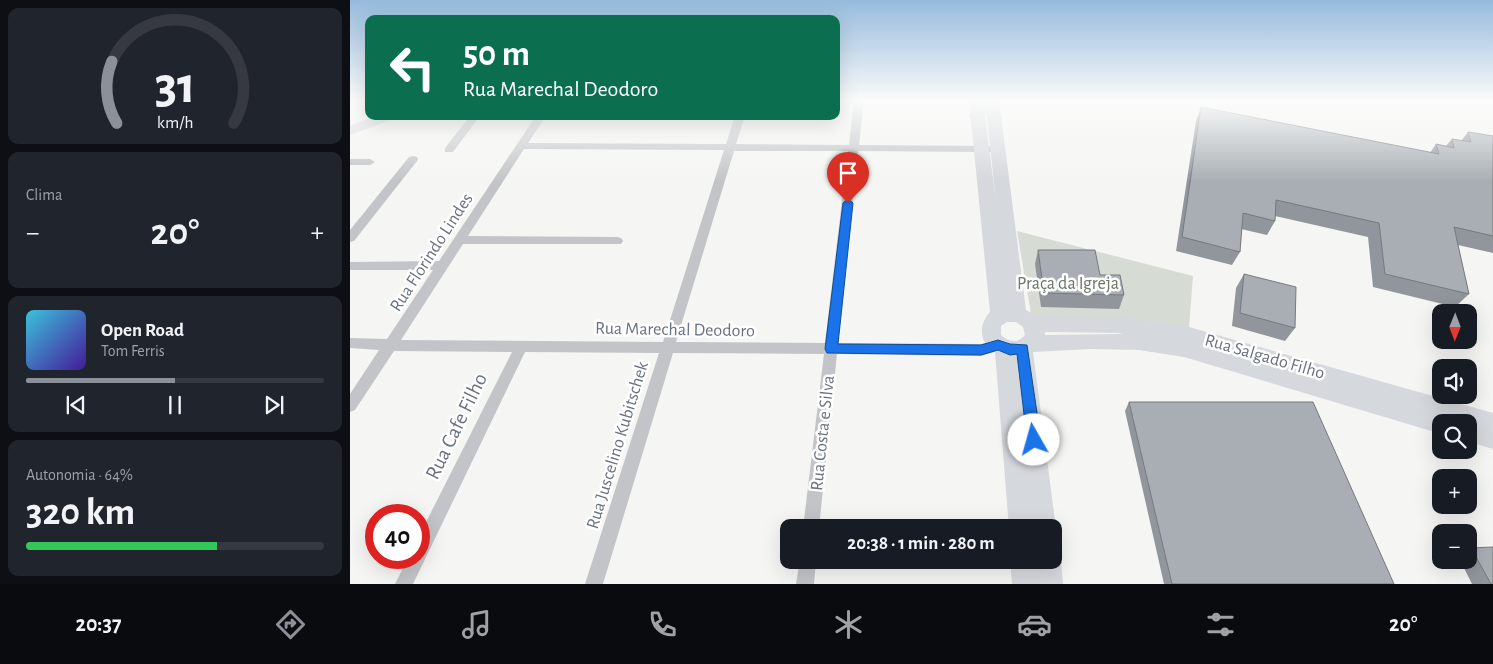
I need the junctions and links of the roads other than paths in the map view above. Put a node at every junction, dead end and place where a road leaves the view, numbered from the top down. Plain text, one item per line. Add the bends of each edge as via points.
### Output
1 (466, 127) edge
2 (533, 127) edge
3 (737, 127) edge
4 (857, 127) edge
5 (986, 127) edge
6 (521, 146) junction
7 (731, 147) junction
8 (854, 148) junction
9 (989, 149) junction
10 (448, 150) dead end
11 (413, 159) dead end
12 (350, 162) edge
13 (370, 162) dead end
14 (350, 238) edge
15 (459, 240) junction
16 (617, 241) dead end
17 (443, 265) junction
18 (350, 266) edge
19 (1015, 334) junction
20 (350, 343) edge
21 (390, 345) junction
22 (521, 346) junction
23 (667, 348) junction
24 (831, 349) junction
25 (1279, 368) junction
26 (350, 406) edge
27 (1432, 421) edge
28 (1493, 423) edge
29 (1477, 435) edge
30 (1493, 440) edge
31 (812, 519) edge
32 (1021, 519) edge
33 (1043, 519) edge
34 (430, 531) edge
35 (412, 569) edge
36 (807, 569) edge
37 (1024, 569) edge
38 (1049, 569) edge
39 (404, 584) edge
40 (594, 584) edge
41 (805, 584) edge
42 (1025, 584) edge
43 (1050, 584) edge

1 - 10 street
2 - 6 street, Rua Florindo Lindes
3 - 7 street, Rua Juscelino Kubitschek
4 - 8 street, Rua Costa e Silva
5 - 9 main road
6 - 7 street
6 - 15 street, Rua Florindo Lindes
7 - 8 street
7 - 23 street, Rua Juscelino Kubitschek
8 - 9 street
8 - 24 street, Rua Costa e Silva
9 - 19 main road
11 - 14 street
12 - 13 street
15 - 16 street
15 - 17 street, Rua Florindo Lindes
17 - 18 street
17 - 21 street, Rua Florindo Lindes
19 - 24 street, Rua Marechal Deodoro via 981,350
19 - 25 main road, Rua Salgado Filho via 1090,341 1139,342 1163,338 1184,349
19 - 32 street
19 - 33 main road
20 - 21 street, Rua Marechal Deodoro
21 - 22 street, Rua Marechal Deodoro
21 - 26 street, Rua Florindo Lindes
22 - 23 street, Rua Marechal Deodoro
22 - 34 street, Rua Cafe Filho
23 - 24 street, Rua Marechal Deodoro
23 - 40 street, Rua Juscelino Kubitschek
24 - 31 street, Rua Costa e Silva
25 - 27 main road, Rua Salgado Filho
25 - 28 main road, Rua Salgado Filho
29 - 30 main road
35 - 39 street
36 - 41 street
37 - 42 street
38 - 43 street

